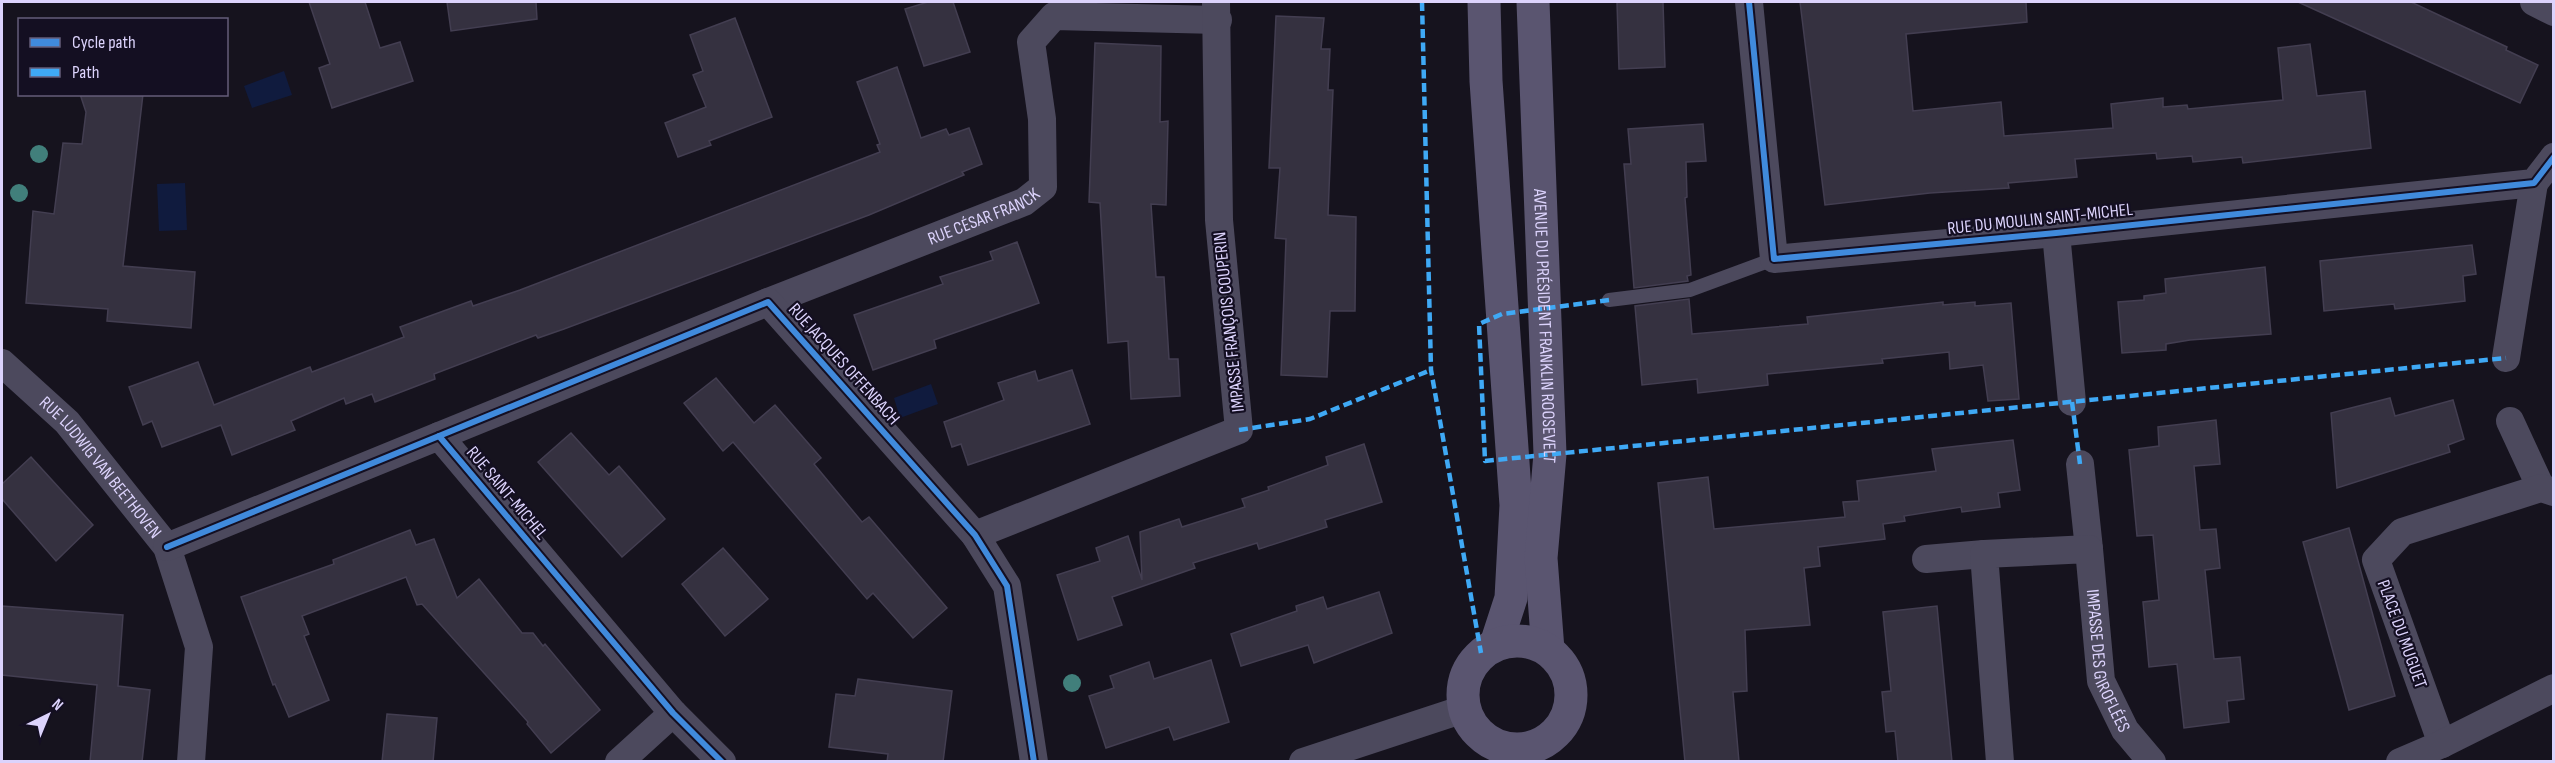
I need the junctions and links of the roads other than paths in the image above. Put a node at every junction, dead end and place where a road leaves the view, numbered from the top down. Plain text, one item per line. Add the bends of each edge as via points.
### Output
1 (1484, 2) edge
2 (1533, 2) edge
3 (1749, 2) edge
4 (2534, 2) edge
5 (1217, 11) edge
6 (2553, 12) edge
7 (2553, 157) edge
8 (2534, 183) junction
9 (2056, 233) junction
10 (1774, 259) junction
11 (1609, 300) dead end
12 (768, 302) junction
13 (2506, 358) dead end
14 (2, 363) edge
15 (2072, 402) dead end
16 (2510, 421) dead end
17 (439, 436) junction
18 (2080, 464) dead end
19 (2547, 490) edge
20 (975, 535) junction
21 (168, 547) junction
22 (2089, 549) junction
23 (1984, 554) junction
24 (1926, 559) dead end
25 (1496, 644) junction
26 (1548, 650) junction
27 (2553, 688) edge
28 (1464, 709) junction
29 (674, 713) junction
30 (2442, 744) junction
31 (1552, 750) edge
32 (1513, 755) edge
33 (191, 762) edge
34 (619, 762) edge
35 (722, 762) edge
36 (1034, 762) edge
37 (1303, 762) edge
38 (2000, 762) edge
39 (2152, 762) edge
40 (2400, 762) edge

1 - 25 main road, AVENUE DU PRÉSIDENT FRANKLIN ROOSEVELT via 1486,81 1516,506 1511,598
2 - 26 main road, AVENUE DU PRÉSIDENT FRANKLIN ROOSEVELT via 1550,454 1541,558
3 - 10 street
4 - 6 street
5 - 12 street, RUE CÉSAR FRANCK via 1054,16 1031,42 1042,119 1043,187 1024,202
5 - 20 street, IMPASSE FRANÇOIS COUPERIN via 1219,220 1239,430
7 - 8 street
8 - 9 street, RUE DU MOULIN SAINT-MICHEL
8 - 13 street
9 - 10 street, RUE DU MOULIN SAINT-MICHEL
9 - 15 street, RUE DU MOULIN SAINT-MICHEL
10 - 11 lane, RUE DU MOULIN SAINT-MICHEL via 1690,290
12 - 17 street, RUE JACQUES OFFENBACH
12 - 20 street, RUE JACQUES OFFENBACH
14 - 21 street, RUE LUDWIG VAN BEETHOVEN via 67,422
16 - 19 street, PLACE DU MUGUET
17 - 21 street
17 - 29 street, RUE SAINT-MICHEL
18 - 22 street, IMPASSE DES GIROFLÉES
19 - 30 street, PLACE DU MUGUET via 2402,532 2376,560
20 - 36 street, RUE JACQUES OFFENBACH via 1007,586
21 - 33 street, RUE LUDWIG VAN BEETHOVEN via 199,647
22 - 23 street
22 - 39 street, IMPASSE DES GIROFLÉES via 2100,681 2125,730
23 - 24 street
23 - 38 street
25 - 26 main road via 1532,642
25 - 28 main road via 1481,653 1469,669 1463,688
26 - 31 main road via 1562,664 1570,683 1570,704
27 - 30 street
28 - 32 main road via 1473,728
28 - 37 street
29 - 34 street
29 - 35 street, RUE SAINT-MICHEL
30 - 40 street
31 - 32 main road via 1532,747

